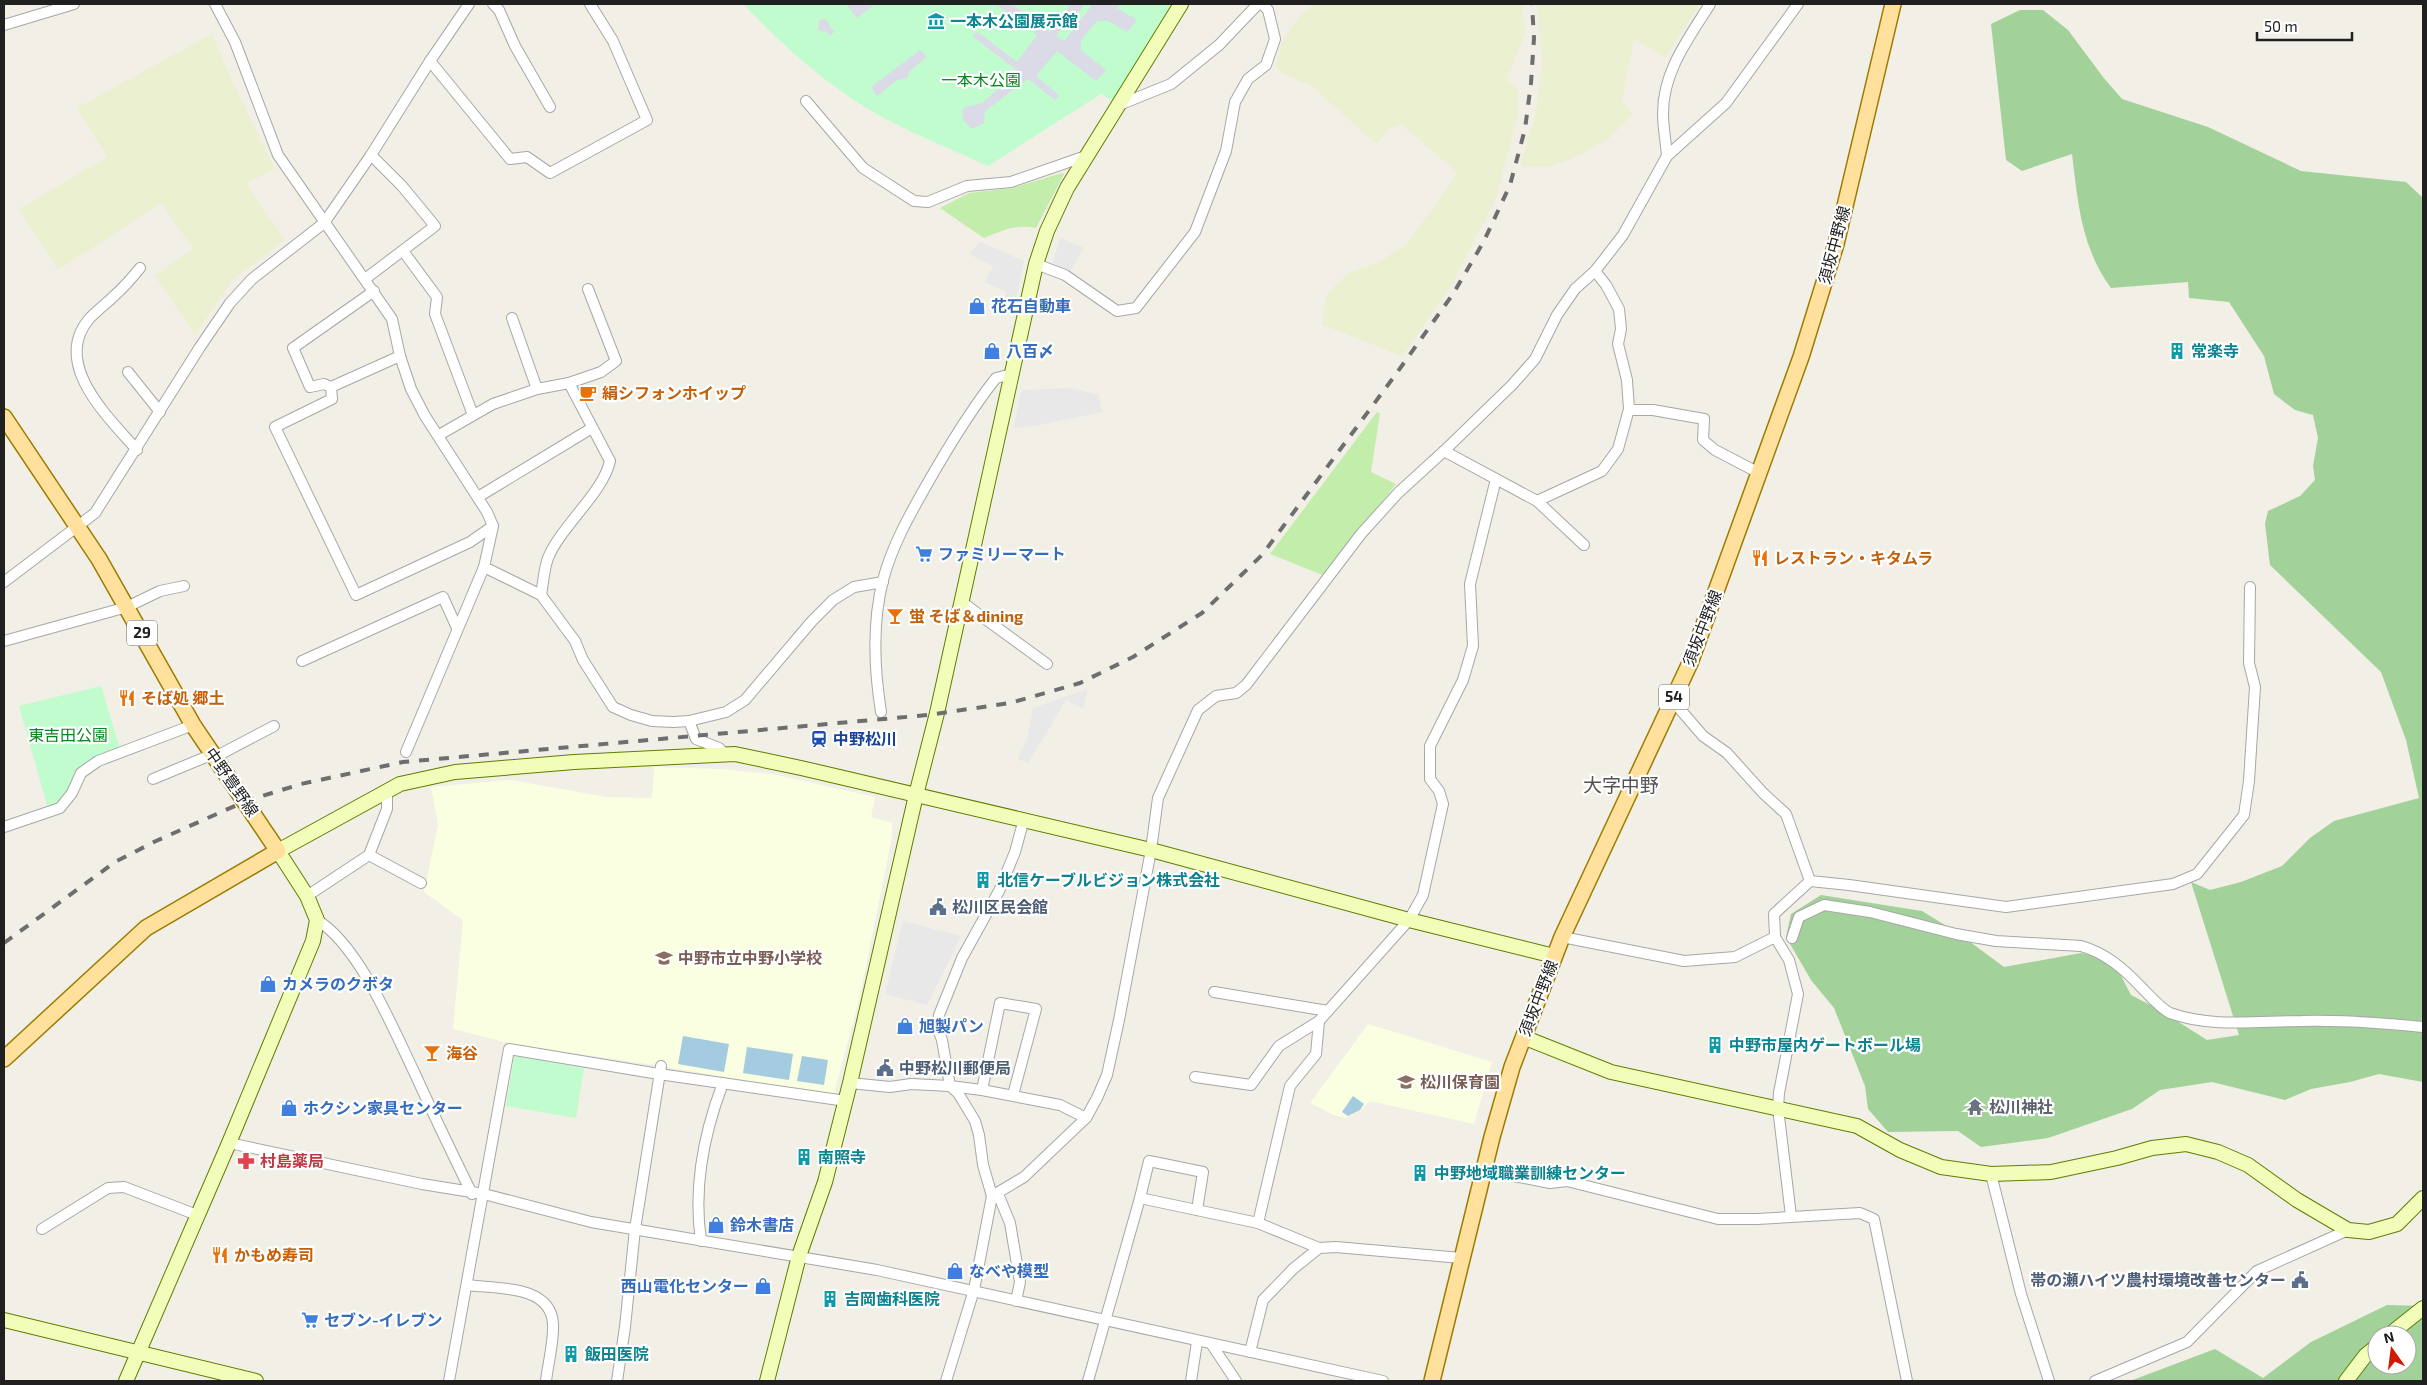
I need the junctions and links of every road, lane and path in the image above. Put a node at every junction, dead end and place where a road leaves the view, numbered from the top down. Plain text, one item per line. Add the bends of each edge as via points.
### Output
1 (74, 4) edge
2 (214, 4) edge
3 (469, 4) edge
4 (493, 4) edge
5 (590, 4) edge
6 (1181, 4) edge
7 (1258, 4) edge
8 (1262, 4) edge
9 (1710, 4) edge
10 (1798, 4) edge
11 (1893, 4) edge
12 (55, 7) edge
13 (4, 25) edge
14 (430, 61) junction
15 (806, 101) dead end
16 (1119, 105) junction
17 (550, 107) dead end
18 (371, 156) junction
19 (1086, 156) junction
20 (1667, 156) junction
21 (324, 223) junction
22 (403, 251) junction
23 (1036, 264) junction
24 (140, 268) dead end
25 (1595, 271) junction
26 (365, 279) junction
27 (588, 290) dead end
28 (374, 291) junction
29 (512, 318) dead end
30 (400, 356) junction
31 (128, 372) dead end
32 (1012, 374) junction
33 (569, 384) junction
34 (330, 387) junction
35 (537, 389) junction
36 (1629, 410) junction
37 (160, 412) junction
38 (473, 415) junction
39 (4, 417) edge
40 (592, 428) junction
41 (439, 435) junction
42 (137, 450) junction
43 (1444, 451) junction
44 (1759, 473) junction
45 (1496, 478) junction
46 (478, 497) junction
47 (1537, 501) junction
48 (494, 526) junction
49 (78, 528) junction
50 (1584, 545) dead end
51 (484, 567) junction
52 (4, 582) edge
53 (883, 582) junction
54 (184, 586) dead end
55 (2250, 586) dead end
56 (541, 595) junction
57 (962, 602) junction
58 (127, 607) junction
59 (457, 628) junction
60 (4, 641) edge
61 (302, 661) dead end
62 (1047, 664) dead end
63 (1672, 700) junction
64 (881, 712) dead end
65 (689, 721) junction
66 (192, 725) junction
67 (274, 726) dead end
68 (406, 752) dead end
69 (724, 754) junction
70 (214, 756) junction
71 (153, 779) dead end
72 (387, 791) junction
73 (916, 795) junction
74 (1024, 819) junction
75 (4, 827) edge
76 (1151, 850) junction
77 (278, 851) junction
78 (369, 855) junction
79 (1810, 881) junction
80 (421, 883) dead end
81 (307, 896) junction
82 (317, 920) junction
83 (1409, 920) junction
84 (1562, 937) junction
85 (1776, 937) junction
86 (1792, 938) dead end
87 (1554, 956) junction
88 (1214, 992) dead end
89 (1328, 1011) junction
90 (1319, 1021) junction
91 (2423, 1027) edge
92 (1523, 1037) junction
93 (4, 1059) edge
94 (660, 1070) junction
95 (1194, 1078) dead end
96 (723, 1083) junction
97 (850, 1083) junction
98 (950, 1086) junction
99 (982, 1090) junction
100 (1013, 1095) junction
101 (846, 1101) junction
102 (1778, 1108) junction
103 (1086, 1118) junction
104 (229, 1143) junction
105 (1483, 1170) junction
106 (1991, 1174) junction
107 (472, 1194) junction
108 (484, 1194) junction
109 (995, 1195) junction
110 (1140, 1198) junction
111 (2423, 1198) edge
112 (1197, 1210) junction
113 (197, 1215) junction
114 (1791, 1216) junction
115 (1258, 1223) junction
116 (42, 1229) dead end
117 (635, 1229) junction
118 (2348, 1230) junction
119 (701, 1240) junction
120 (1319, 1248) junction
121 (799, 1256) junction
122 (1461, 1258) junction
123 (467, 1285) junction
124 (974, 1290) junction
125 (1016, 1301) junction
126 (2423, 1308) edge
127 (4, 1320) edge
128 (1107, 1321) junction
129 (2402, 1325) edge
130 (1197, 1342) junction
131 (1212, 1345) junction
132 (139, 1352) junction
133 (1250, 1352) junction
134 (2367, 1354) edge
135 (126, 1381) edge
136 (256, 1381) edge
137 (449, 1381) edge
138 (546, 1381) edge
139 (617, 1381) edge
140 (767, 1381) edge
141 (946, 1381) edge
142 (1088, 1381) edge
143 (1190, 1381) edge
144 (1236, 1381) edge
145 (1383, 1381) edge
146 (1432, 1381) edge
147 (1907, 1381) edge
148 (2049, 1381) edge
149 (2094, 1381) edge
150 (2346, 1381) edge

1 - 12 street
2 - 21 street via 235,42 278,155
3 - 14 street
4 - 17 street
5 - 14 street via 613,41 647,120 550,173 526,157 510,159
6 - 16 street
7 - 16 street via 1219,45 1171,84
8 - 23 street via 1268,10 1275,39 1266,64 1248,79 1235,102 1226,151 1195,232 1136,308 1117,311 1065,275
9 - 20 street via 1668,77 1663,113
10 - 20 street via 1726,103
11 - 44 main road, 須坂中野線 / 54 via 1836,244 1801,357
12 - 13 street
14 - 18 street
15 - 19 street via 863,168 914,201 928,202 967,186 1011,182
16 - 19 street
18 - 21 street
18 - 22 street via 402,186 435,226
19 - 23 street via 1046,231
20 - 25 street via 1623,235
21 - 26 street
21 - 37 street via 252,279 230,303
22 - 26 street
22 - 38 street via 437,297 435,314
23 - 32 street
24 - 42 street via 88,320 79,337 75,360 95,401
25 - 36 street via 1618,309 1621,329 1618,344 1627,380
25 - 43 street via 1575,289 1557,315 1535,358
26 - 28 street
27 - 33 street via 616,361 601,372
28 - 30 street via 392,319
28 - 34 street via 293,348 310,387 324,384
29 - 35 street
30 - 34 street
30 - 41 street via 411,389
31 - 37 street
32 - 53 street via 996,378 948,447 892,552
32 - 57 street
33 - 35 street
33 - 40 street
34 - 48 street via 332,399 276,427 356,595 470,542
35 - 38 street via 493,404
36 - 44 street via 1653,410 1704,419 1703,440 1715,450
36 - 47 street via 1618,448 1602,470
37 - 42 street
38 - 41 street
39 - 49 main road, 中野豊野線 / 29
40 - 46 street
40 - 56 street via 610,461 607,475 548,558
41 - 46 street
42 - 49 street via 95,513
43 - 45 street
43 - 76 street via 1398,493 1361,534 1246,686 1236,693 1216,696 1198,710 1158,798
44 - 63 main road, 須坂中野線 / 54 via 1690,663
45 - 47 street
45 - 83 street via 1470,584 1473,646 1463,680 1430,746 1430,779 1443,804 1423,895
46 - 48 street
47 - 50 street
48 - 51 street
49 - 52 street
49 - 58 main road, 中野豊野線 / 29
51 - 56 street
51 - 59 street
53 - 64 street via 874,651
53 - 65 street via 854,588 834,600 745,700 726,712
54 - 58 street via 160,591
55 - 79 street via 2249,663 2255,687 2244,815 2197,874 2173,884 2006,907
56 - 65 street via 575,641 583,660 613,707 652,721
57 - 62 street
57 - 73 street
58 - 60 street
58 - 66 main road, 中野豊野線 / 29
59 - 61 street via 443,597
59 - 68 street
63 - 79 street via 1703,736 1727,753 1786,814
63 - 84 main road, 須坂中野線 / 54
65 - 69 street via 696,739
66 - 70 main road, 中野豊野線 / 29
66 - 75 street via 98,761 81,773 72,793 60,808
67 - 70 street
69 - 72 street via 455,772 400,784
69 - 73 street
70 - 71 street
70 - 77 main road, 中野豊野線 / 29
72 - 77 street
72 - 78 street via 388,809
73 - 74 street
73 - 97 street
74 - 76 street
74 - 98 street via 999,891 962,958 939,1015 938,1029
76 - 83 street
76 - 103 street via 1107,1075
77 - 81 street
77 - 93 main road via 146,928
78 - 80 street
78 - 81 street
79 - 85 street via 1774,914
81 - 82 street
82 - 104 street via 313,941
82 - 107 street via 332,929 384,1010
83 - 87 street
83 - 89 street
84 - 85 street via 1684,961 1735,958
84 - 87 main road, 須坂中野線 / 54
85 - 102 street via 1790,960 1798,994
86 - 91 street via 1799,917 1824,905 1870,912 1974,938 2092,949 2115,962 2168,1012 2187,1017 2226,1022 2367,1022
87 - 92 main road, 須坂中野線 / 54
88 - 89 street
89 - 90 street
90 - 95 street via 1279,1046 1251,1086
90 - 115 street via 1316,1054 1290,1086
92 - 102 street via 1611,1072
92 - 105 main road, 須坂中野線 / 54
94 - 96 street
94 - 108 street via 509,1048
94 - 117 street
96 - 101 street
96 - 119 street via 710,1119 698,1188
97 - 98 street via 890,1087 911,1084
97 - 101 street
98 - 99 street
98 - 109 street via 975,1121 983,1165
99 - 100 street
99 - 100 street via 1000,1003 1036,1009
100 - 103 street via 1060,1105
101 - 121 street via 825,1182
102 - 106 street via 1857,1126 1900,1150 1941,1167
102 - 114 street
103 - 109 street via 1024,1177
104 - 107 street
104 - 113 street
105 - 114 street via 1550,1183 1567,1181 1718,1219 1757,1220
105 - 122 main road, 須坂中野線 / 54
106 - 118 street via 2051,1172 2152,1148 2186,1144 2218,1152 2248,1165 2297,1200
106 - 148 street via 2021,1294
107 - 108 street
108 - 117 street via 591,1222
108 - 123 street
109 - 124 street
109 - 125 street via 1010,1222 1020,1282
110 - 112 street
110 - 112 street via 1149,1162 1203,1172
110 - 128 street
111 - 118 street via 2397,1224 2369,1232
112 - 115 street
113 - 116 street via 124,1187 108,1188
113 - 132 street
114 - 147 street via 1860,1213 1874,1219
115 - 120 street
117 - 119 street
117 - 139 street
118 - 149 street via 2257,1271 2187,1342
119 - 121 street
120 - 122 street
120 - 133 street via 1292,1269 1263,1300
121 - 124 street
121 - 140 street
122 - 146 main road, 須坂中野線 / 54
123 - 137 street
123 - 138 street via 528,1293 546,1303 553,1325
124 - 125 street
124 - 141 street
125 - 128 street
126 - 129 street
127 - 132 street
128 - 130 street
128 - 142 street
130 - 131 street
130 - 143 street
131 - 133 street
131 - 144 street
132 - 135 street
132 - 136 street
133 - 145 street
134 - 150 street

